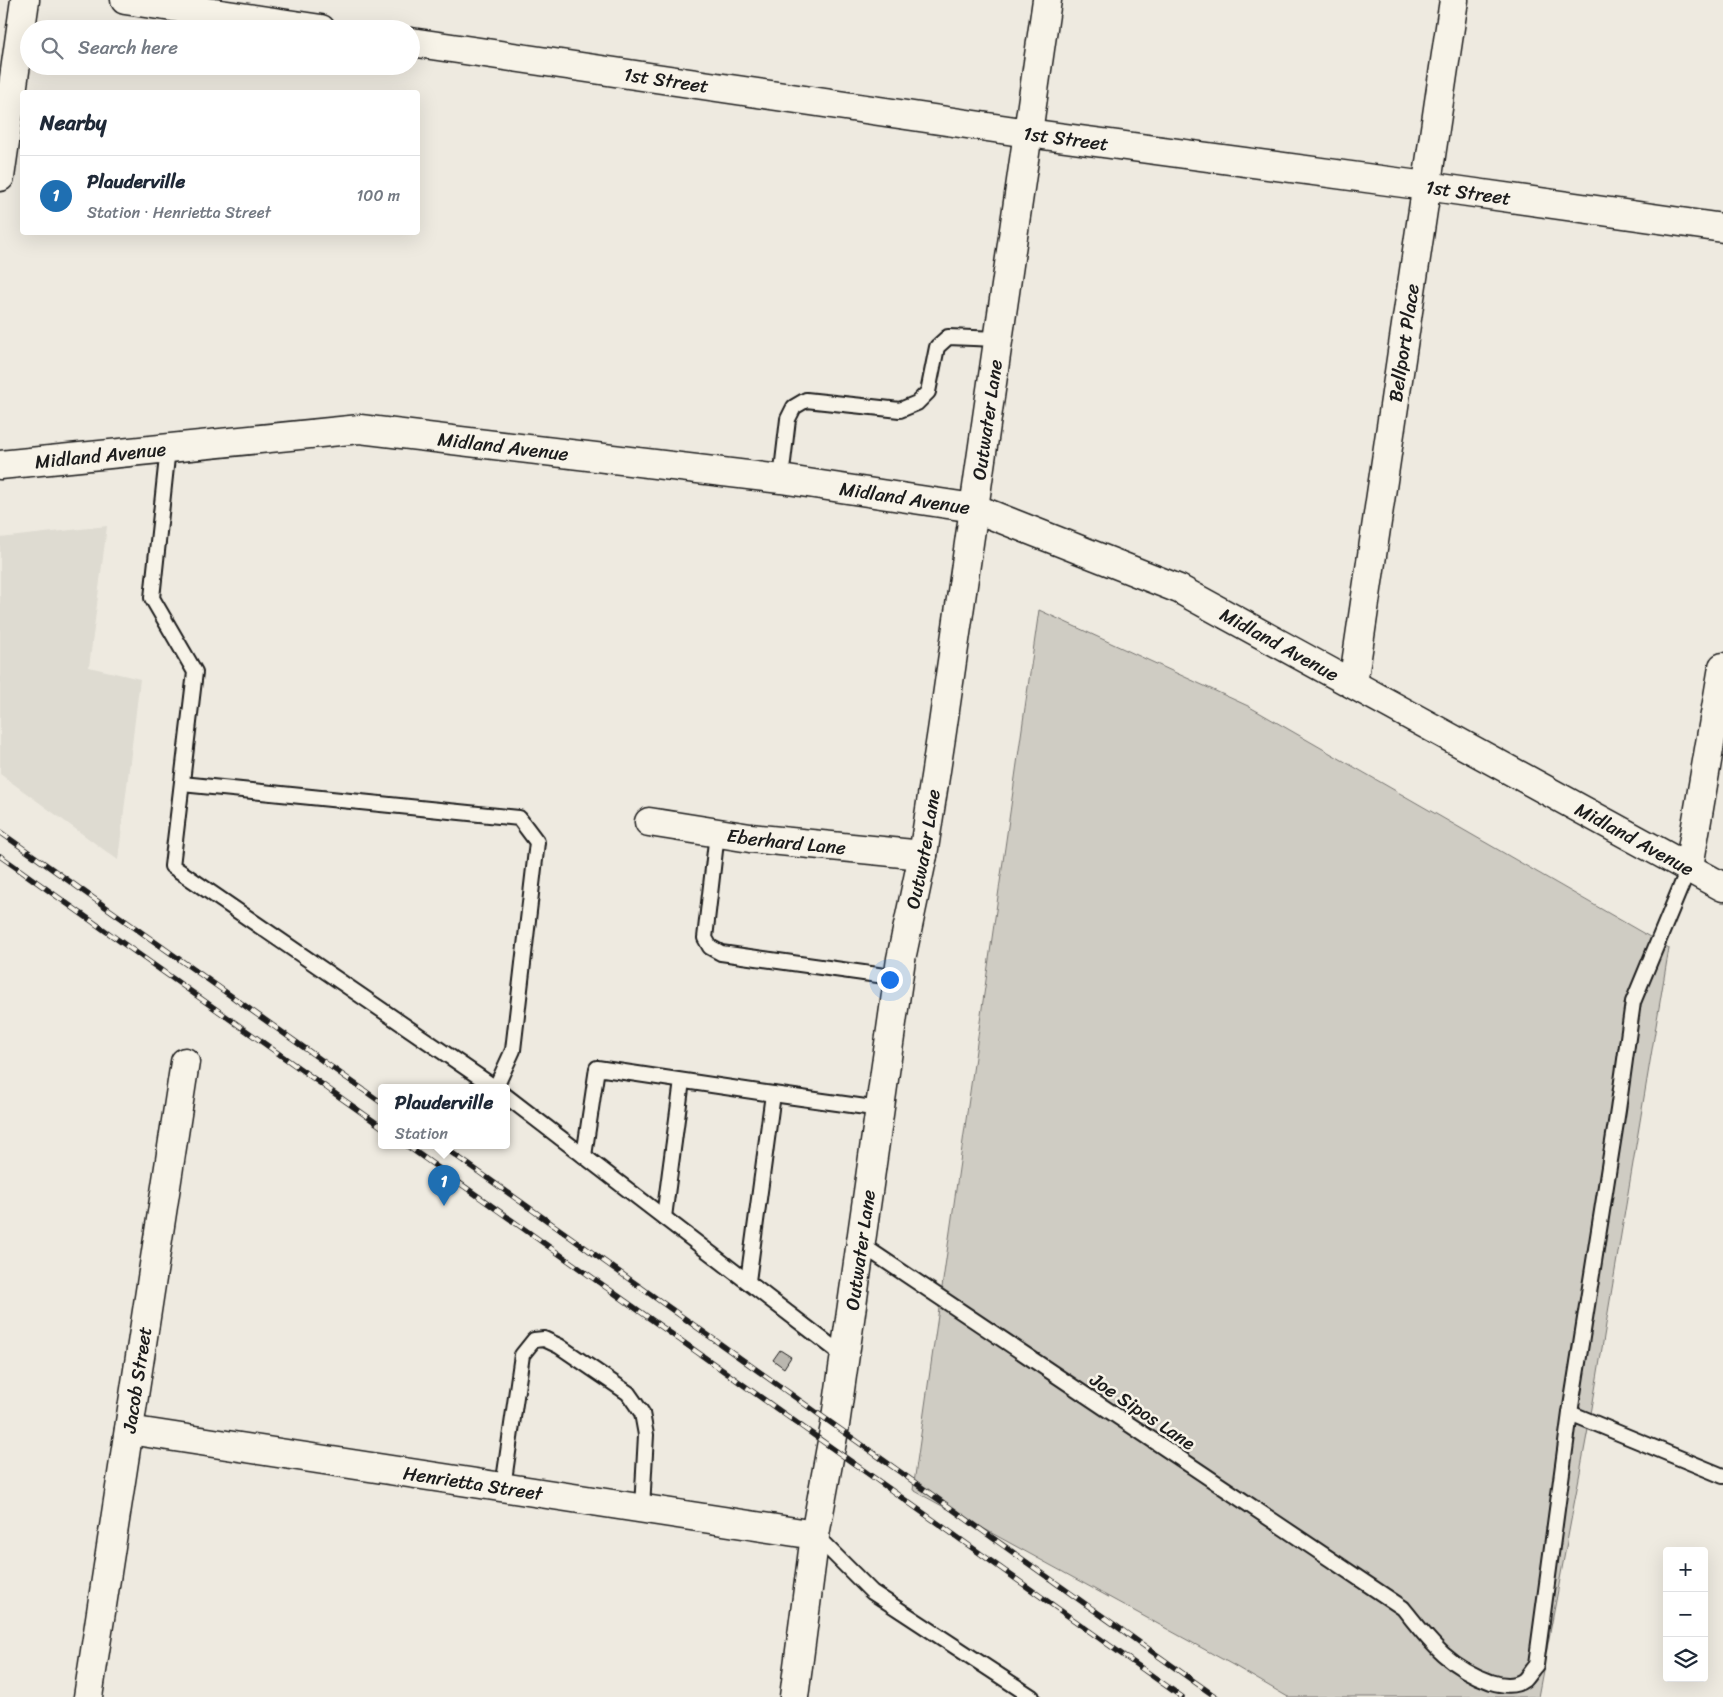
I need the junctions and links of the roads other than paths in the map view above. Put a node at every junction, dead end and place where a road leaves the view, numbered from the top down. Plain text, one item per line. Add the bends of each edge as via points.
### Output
1 (25, 0) edge
2 (125, 0) edge
3 (1047, 0) edge
4 (1454, 0) edge
5 (20, 20) edge
6 (260, 20) edge
7 (20, 21) edge
8 (420, 43) edge
9 (8, 71) edge
10 (1028, 133) junction
11 (0, 177) edge
12 (1426, 186) junction
13 (1723, 228) edge
14 (998, 339) junction
15 (168, 448) junction
16 (0, 465) edge
17 (781, 479) junction
18 (974, 508) junction
19 (1723, 667) edge
20 (1353, 684) junction
21 (182, 784) junction
22 (650, 822) dead end
23 (717, 833) junction
24 (923, 855) junction
25 (1689, 867) junction
26 (1723, 887) edge
27 (898, 978) junction
28 (185, 1062) dead end
29 (682, 1081) junction
30 (491, 1084) edge
31 (497, 1084) edge
32 (773, 1094) junction
33 (510, 1099) edge
34 (880, 1109) junction
35 (584, 1156) junction
36 (664, 1217) junction
37 (862, 1245) junction
38 (748, 1281) junction
39 (844, 1356) junction
40 (1570, 1413) junction
41 (129, 1430) junction
42 (1723, 1476) edge
43 (503, 1487) junction
44 (642, 1508) junction
45 (815, 1535) junction
46 (88, 1697) edge
47 (794, 1697) edge
48 (1032, 1697) edge

1 - 5 street
2 - 6 street
3 - 10 street, Outwater Lane
4 - 12 street, Bellport Place
7 - 9 street
8 - 10 street, 1st Street
9 - 11 street
10 - 12 street, 1st Street
10 - 14 street, Outwater Lane
12 - 13 street, 1st Street
12 - 20 street, Bellport Place
14 - 17 lane via 948,337 938,347 928,392 918,403 900,410 806,400 794,407 788,419
14 - 18 street, Outwater Lane
15 - 16 street, Midland Avenue
15 - 17 street, Midland Avenue via 360,429
15 - 21 lane via 152,598 195,672
17 - 18 street, Midland Avenue
18 - 20 street, Midland Avenue via 1179,589
18 - 24 street, Outwater Lane
19 - 25 street
20 - 25 street, Midland Avenue
21 - 30 lane via 172,866
21 - 31 lane via 518,818 537,842 514,1050
22 - 23 street, Eberhard Lane
23 - 24 street, Eberhard Lane
23 - 27 lane via 705,938 710,947 721,954
24 - 27 street, Outwater Lane
25 - 26 street, Midland Avenue
25 - 40 lane, Joe Sipos Lane via 1633,1002
27 - 34 street, Outwater Lane
28 - 41 street, Jacob Street
29 - 32 lane
29 - 35 lane via 597,1068
29 - 36 lane
32 - 34 lane
32 - 38 lane
33 - 35 lane
34 - 37 street, Outwater Lane
35 - 36 lane
36 - 38 lane
37 - 39 street, Outwater Lane
37 - 40 lane, Joe Sipos Lane via 1403,1608 1454,1665 1503,1686 1523,1681 1536,1665
38 - 39 lane
39 - 45 street, Outwater Lane
40 - 42 lane
41 - 43 street, Henrietta Street
41 - 46 street, Jacob Street
43 - 44 street, Henrietta Street
43 - 44 lane via 522,1355 534,1340 544,1339 628,1393 642,1413 646,1435
44 - 45 street, Henrietta Street
45 - 47 street, Outwater Lane
45 - 48 lane via 872,1592

